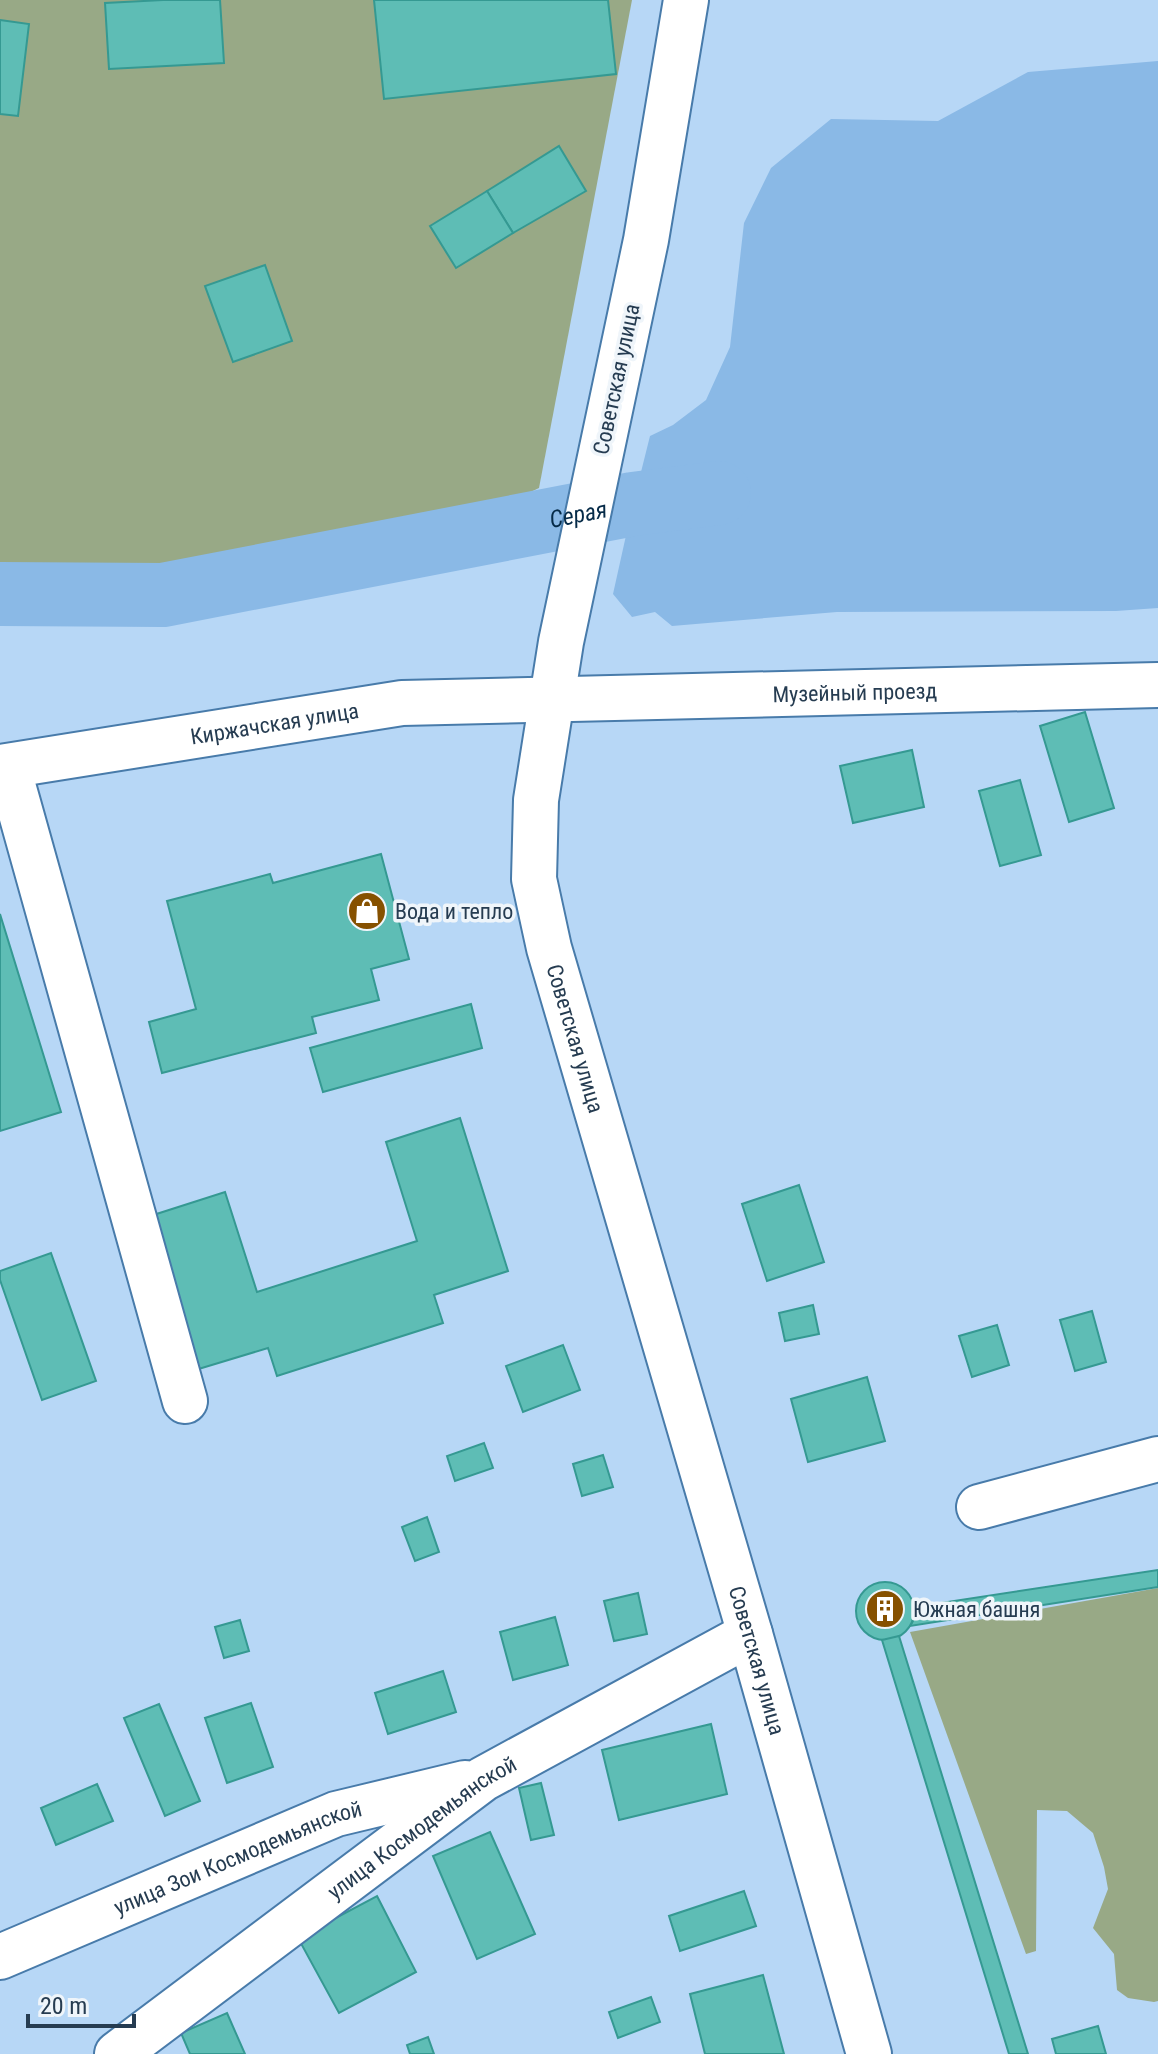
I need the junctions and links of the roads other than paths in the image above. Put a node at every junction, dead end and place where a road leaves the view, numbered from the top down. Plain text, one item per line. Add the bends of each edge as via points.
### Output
1 (686, 1) edge
2 (1158, 685) edge
3 (551, 698) junction
4 (4, 767) edge
5 (185, 1401) dead end
6 (1158, 1459) edge
7 (979, 1507) dead end
8 (750, 1634) junction
9 (483, 1779) junction
10 (0, 1957) edge
11 (117, 2054) edge
12 (869, 2054) edge

1 - 3 main road, Советская улица via 646,240
2 - 3 main road, Музейный проезд
3 - 4 main road, Киржачская улица via 402,703
3 - 8 main road, Советская улица via 536,800 534,879 549,948
4 - 5 main road
6 - 7 main road
8 - 9 main road, улица Космодемьянской
8 - 12 main road, Советская улица
9 - 10 main road, улица Зои Космодемьянской via 336,1814
9 - 11 main road, улица Космодемьянской

